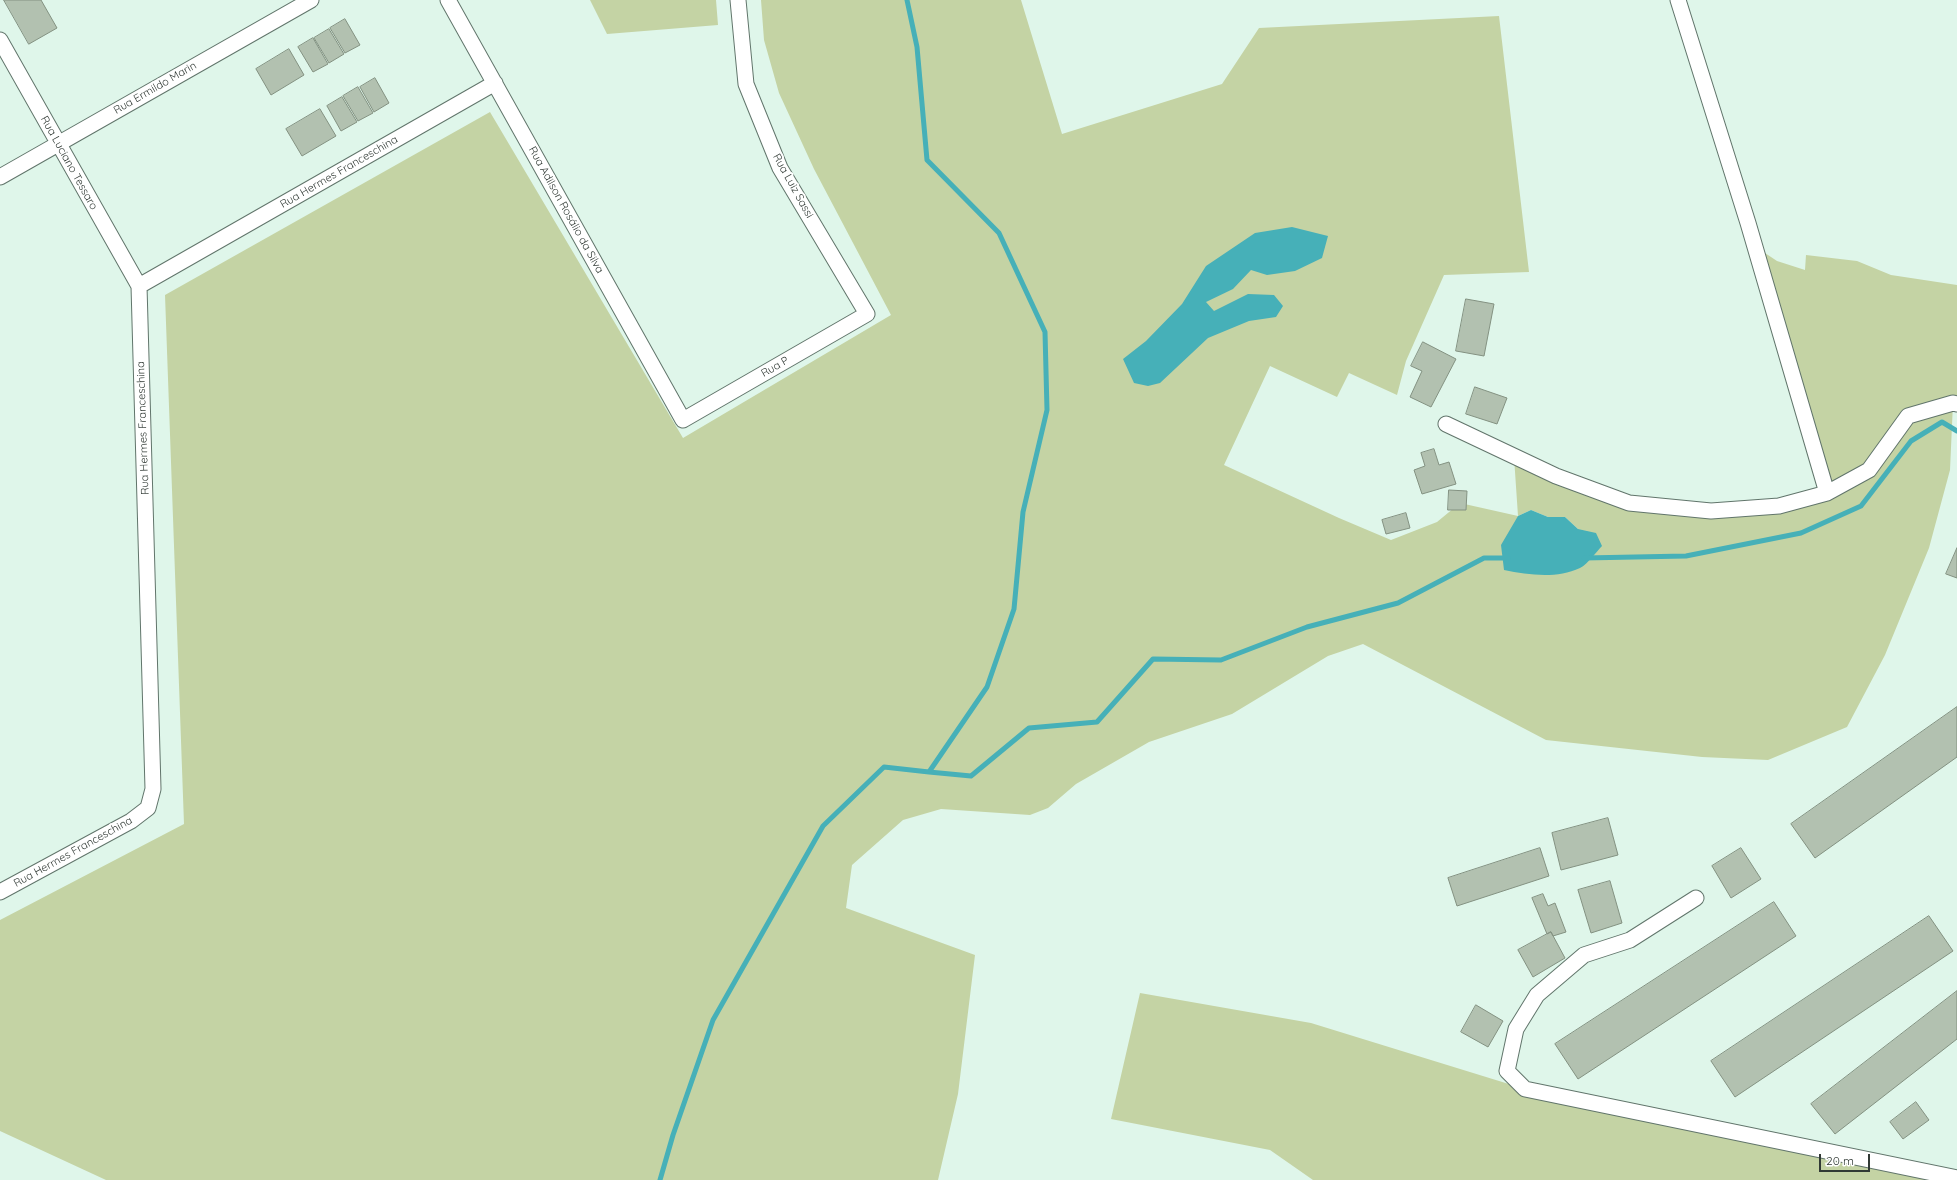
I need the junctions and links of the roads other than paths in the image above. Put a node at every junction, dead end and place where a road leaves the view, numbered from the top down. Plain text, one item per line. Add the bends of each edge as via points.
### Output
1 (311, 0) edge
2 (448, 0) edge
3 (738, 0) edge
4 (1678, 0) edge
5 (0, 40) edge
6 (495, 83) junction
7 (58, 144) junction
8 (0, 177) edge
9 (139, 286) junction
10 (867, 314) joint
11 (1957, 404) edge
12 (683, 420) joint
13 (1446, 424) dead end
14 (1827, 494) junction
15 (0, 892) edge
16 (1696, 898) dead end
17 (1957, 1178) edge

1 - 7 street, Rua Ermildo Marin
2 - 6 street, Rua Adilson Rosálio da Silva
3 - 10 street, Rua Luiz Sassi via 746,84 780,168
4 - 14 street via 1748,223
5 - 7 street, Rua Luciano Tessaro
6 - 9 street, Rua Hermes Franceschina
6 - 12 street, Rua Adilson Rosálio da Silva
7 - 8 street, Rua Ermildo Marin
7 - 9 street, Rua Luciano Tessaro
9 - 15 street, Rua Hermes Franceschina via 153,789 148,808 131,822
10 - 12 street, Rua P
11 - 14 street via 1908,416 1869,470
13 - 14 street via 1556,476 1629,502 1711,511 1779,506
16 - 17 street via 1630,940 1584,955 1537,995 1516,1029 1507,1071 1525,1089

